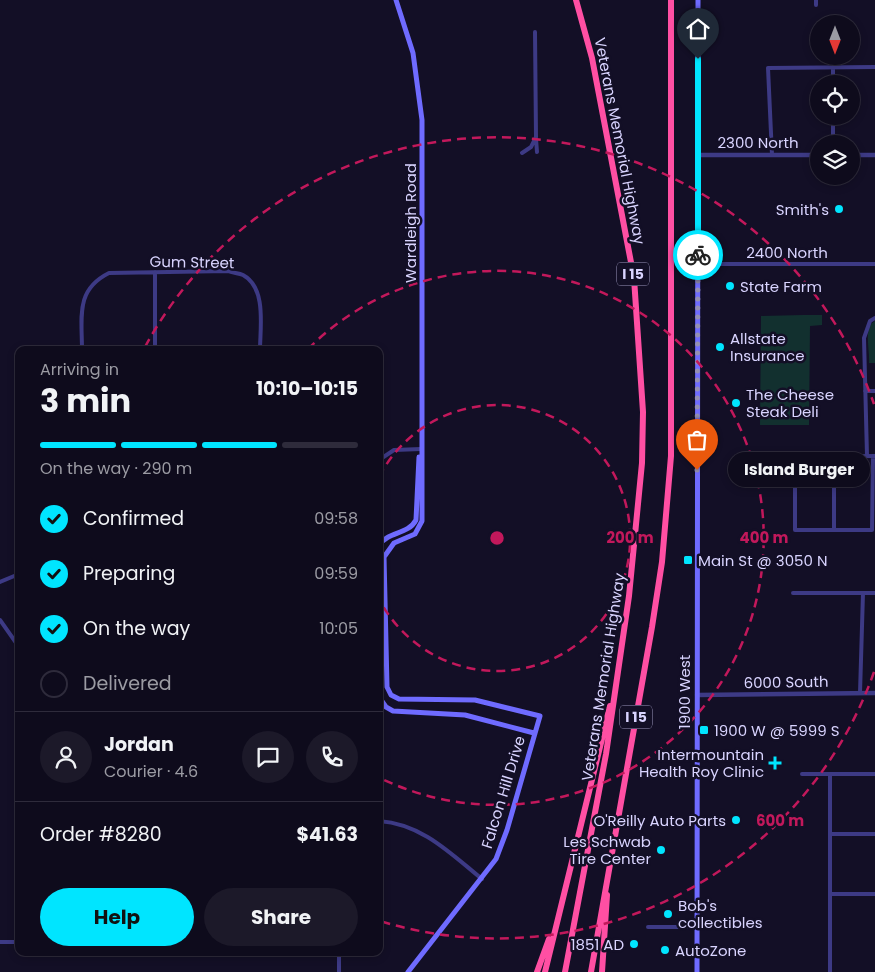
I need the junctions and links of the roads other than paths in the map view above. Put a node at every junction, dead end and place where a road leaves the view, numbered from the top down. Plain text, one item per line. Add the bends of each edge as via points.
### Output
1 (396, 0) edge
2 (576, 0) edge
3 (671, 0) edge
4 (698, 0) edge
5 (535, 32) dead end
6 (833, 67) junction
7 (875, 67) edge
8 (833, 75) edge
9 (536, 137) junction
10 (537, 152) dead end
11 (522, 153) dead end
12 (698, 155) junction
13 (772, 155) junction
14 (810, 155) edge
15 (860, 155) edge
16 (875, 155) edge
17 (698, 264) junction
18 (875, 264) edge
19 (155, 272) junction
20 (875, 318) edge
21 (82, 346) edge
22 (154, 346) edge
23 (260, 346) edge
24 (865, 391) junction
25 (875, 391) edge
26 (421, 450) junction
27 (834, 456) junction
28 (867, 456) junction
29 (874, 456) edge
30 (383, 457) edge
31 (834, 530) junction
32 (383, 541) edge
33 (15, 576) edge
34 (0, 582) edge
35 (793, 593) dead end
36 (862, 593) junction
37 (875, 593) edge
38 (0, 620) edge
39 (15, 640) edge
40 (614, 690) junction
41 (860, 693) junction
42 (875, 694) edge
43 (697, 695) junction
44 (383, 703) edge
45 (534, 733) junction
46 (802, 774) dead end
47 (830, 774) junction
48 (875, 774) edge
49 (383, 822) edge
50 (830, 834) junction
51 (875, 834) edge
52 (608, 872) junction
53 (482, 880) junction
54 (830, 894) junction
55 (875, 894) edge
56 (558, 917) junction
57 (648, 927) dead end
58 (697, 927) junction
59 (0, 942) edge
60 (15, 942) edge
61 (338, 956) edge
62 (339, 972) edge
63 (408, 972) edge
64 (537, 972) edge
65 (545, 972) edge
66 (565, 972) edge
67 (591, 972) edge
68 (602, 972) edge
69 (697, 972) edge
70 (830, 972) edge

1 - 26 main road, Wardleigh Road via 413,53 422,113
2 - 40 highway, Veterans Memorial Highway / I 15 via 592,58 619,193 634,278 640,353 642,463 634,563
3 - 52 highway, Veterans Memorial Highway / I 15 via 671,456 662,562
4 - 12 main road, 1900 West
5 - 9 street
6 - 7 street
6 - 8 street
6 - 13 street via 768,68
9 - 10 street
9 - 11 street via 531,147
12 - 13 street, 2300 North
12 - 17 main road, 1900 West
13 - 14 street, 2300 North
15 - 16 street
17 - 18 street, 2400 North
17 - 43 main road, 1900 West
19 - 21 street, Gum Street via 109,272 95,280 86,291 82,311
19 - 22 street
19 - 23 street, Gum Street via 228,271 244,275 254,286 258,297
20 - 24 street via 870,321 864,338
24 - 25 street
24 - 28 street
26 - 30 street via 394,450
26 - 32 main road via 416,520 410,528 390,535
26 - 45 main road, Falcon Hill Drive via 420,526 412,536 391,545 383,560 388,690 399,699 475,700 541,713
27 - 28 street
27 - 31 street
27 - 31 street via 795,457 795,530
28 - 29 street
29 - 31 street via 872,530
33 - 34 street
35 - 36 street
36 - 37 street
36 - 41 street
38 - 39 street
40 - 56 highway
40 - 66 highway, Veterans Memorial Highway / I 15 via 606,754
41 - 42 street, 6000 South
41 - 43 street, 6000 South
43 - 58 main road, 1900 West
44 - 45 main road via 393,711 465,715
45 - 53 main road, Falcon Hill Drive via 508,830 496,859
46 - 47 street
47 - 48 street
47 - 50 street
49 - 53 street via 403,825 422,833
50 - 51 street
50 - 54 street
52 - 67 highway, Veterans Memorial Highway / I 15
52 - 68 highway
53 - 63 main road, Falcon Hill Drive
54 - 55 street
54 - 70 street
56 - 64 highway
56 - 65 highway
57 - 58 street
58 - 69 main road, 1900 West
59 - 60 street
61 - 62 street

